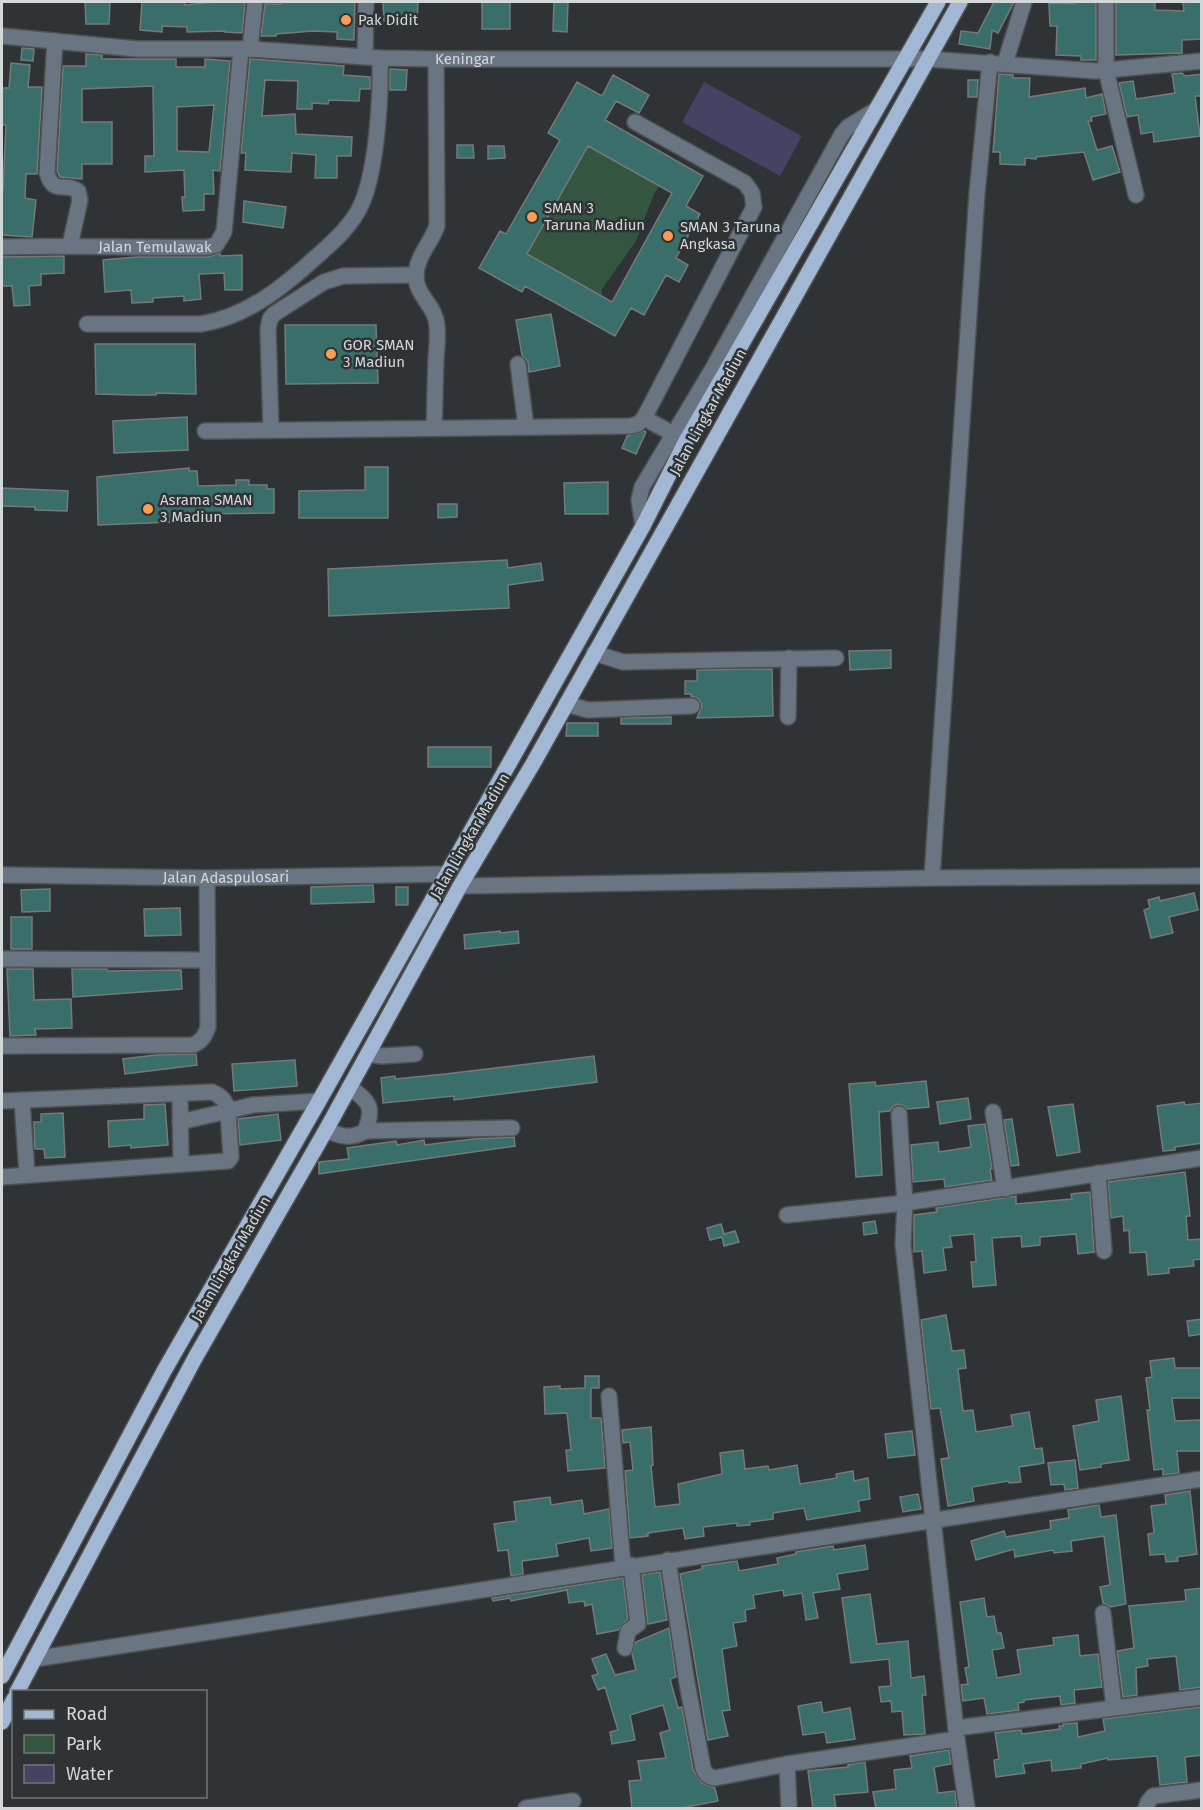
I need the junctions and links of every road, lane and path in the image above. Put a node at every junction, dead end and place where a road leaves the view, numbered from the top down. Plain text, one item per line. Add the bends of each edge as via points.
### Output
1 (255, 2) edge
2 (366, 2) edge
3 (938, 2) edge
4 (960, 2) edge
5 (1024, 2) edge
6 (1106, 2) edge
7 (2, 36) edge
8 (55, 41) junction
9 (246, 49) junction
10 (373, 57) junction
11 (435, 59) junction
12 (928, 59) junction
13 (905, 60) junction
14 (1202, 61) edge
15 (998, 63) junction
16 (1107, 70) junction
17 (876, 111) junction
18 (635, 122) dead end
19 (1136, 195) dead end
20 (70, 245) junction
21 (2, 247) edge
22 (416, 275) junction
23 (758, 317) junction
24 (87, 324) dead end
25 (775, 328) junction
26 (518, 364) dead end
27 (644, 418) junction
28 (526, 427) junction
29 (434, 428) junction
30 (271, 430) junction
31 (205, 431) dead end
32 (680, 438) junction
33 (594, 653) junction
34 (789, 658) junction
35 (836, 658) dead end
36 (566, 704) junction
37 (692, 706) dead end
38 (788, 717) dead end
39 (448, 874) junction
40 (2, 875) edge
41 (1202, 876) edge
42 (207, 878) junction
43 (932, 878) junction
44 (460, 886) junction
45 (2, 959) edge
46 (207, 960) junction
47 (2, 1046) edge
48 (368, 1054) junction
49 (414, 1054) dead end
50 (349, 1087) junction
51 (180, 1094) junction
52 (22, 1100) junction
53 (2, 1101) edge
54 (320, 1101) junction
55 (228, 1111) junction
56 (993, 1112) dead end
57 (899, 1114) dead end
58 (180, 1122) junction
59 (512, 1128) dead end
60 (326, 1130) junction
61 (365, 1131) junction
62 (1202, 1158) edge
63 (181, 1163) junction
64 (1098, 1173) junction
65 (27, 1174) junction
66 (2, 1177) edge
67 (1005, 1189) junction
68 (905, 1203) junction
69 (787, 1215) dead end
70 (1104, 1251) dead end
71 (609, 1396) dead end
72 (137, 1422) junction
73 (157, 1430) junction
74 (1202, 1479) edge
75 (933, 1520) junction
76 (668, 1560) junction
77 (627, 1566) junction
78 (1103, 1613) dead end
79 (626, 1648) dead end
80 (34, 1659) junction
81 (2, 1673) edge
82 (18, 1690) edge
83 (1202, 1697) edge
84 (12, 1703) edge
85 (1114, 1707) junction
86 (2, 1722) edge
87 (957, 1733) junction
88 (787, 1764) junction
89 (1202, 1790) edge
90 (573, 1801) dead end
91 (526, 1809) edge
92 (789, 1809) edge
93 (967, 1809) edge
94 (1146, 1809) edge

1 - 9 street
2 - 10 street
3 - 13 main road, Jalan Lingkar Madiun
4 - 12 main road, Jalan Lingkar Madiun
5 - 15 street
6 - 16 street
7 - 8 street, Keningar
8 - 9 street, Keningar via 137,49
8 - 20 street via 47,173 55,186 78,190 80,200
9 - 10 street, Keningar
9 - 20 street, Jalan Temulawak via 224,232 216,245
10 - 11 street, Keningar
10 - 24 street via 380,77 370,176 350,224 332,243 283,286 243,310 215,321
11 - 13 street, Keningar
11 - 22 street via 437,226 417,262
12 - 13 street, Keningar
12 - 15 street, Keningar
12 - 25 main road, Jalan Lingkar Madiun
13 - 17 main road, Jalan Lingkar Madiun
14 - 16 street, Keningar
15 - 16 street, Keningar
15 - 43 street via 977,193
16 - 19 street
17 - 23 main road, Jalan Lingkar Madiun
17 - 32 street via 842,134
18 - 27 street via 745,183 752,193 754,207
20 - 21 street, Jalan Temulawak
22 - 29 street via 421,296 438,325
22 - 30 street via 332,279 274,314 268,329
23 - 25 main road
23 - 32 main road, Jalan Lingkar Madiun
25 - 33 main road, Jalan Lingkar Madiun
26 - 28 street
27 - 28 street via 631,426
27 - 32 street
28 - 29 street
29 - 30 street
30 - 31 street
32 - 39 main road, Jalan Lingkar Madiun via 644,526
33 - 34 street via 623,662
33 - 36 main road, Jalan Lingkar Madiun
34 - 35 street
34 - 38 street
36 - 37 street via 581,710
36 - 44 main road, Jalan Lingkar Madiun
39 - 42 street, Jalan Adaspulosari
39 - 54 main road, Jalan Lingkar Madiun
40 - 42 street, Jalan Adaspulosari
41 - 43 street
42 - 46 street
43 - 44 street
44 - 48 main road, Jalan Lingkar Madiun
45 - 46 street
46 - 47 street via 208,1027 205,1036 193,1046
48 - 49 street
48 - 50 main road, Jalan Lingkar Madiun
50 - 60 main road, Jalan Lingkar Madiun
50 - 61 street via 364,1097 371,1110
51 - 52 street
51 - 55 street via 212,1092 226,1102
51 - 58 street
52 - 53 street
52 - 65 street
54 - 55 street via 253,1105
54 - 72 main road, Jalan Lingkar Madiun
55 - 58 street
55 - 63 street via 230,1160
56 - 67 street
57 - 68 street
58 - 63 street
59 - 61 street
60 - 61 street via 342,1136
60 - 73 main road, Jalan Lingkar Madiun
62 - 64 street
63 - 65 street
64 - 67 street
64 - 70 street
65 - 66 street
67 - 68 street
68 - 69 street
68 - 75 street via 903,1245
71 - 77 street
72 - 73 main road
72 - 81 main road, Jalan Lingkar Madiun
73 - 80 main road, Jalan Lingkar Madiun
74 - 75 street
75 - 76 street
75 - 87 street
76 - 77 street
76 - 88 street via 706,1775 715,1778
77 - 79 street via 638,1624 628,1632
77 - 80 street
78 - 85 street
80 - 82 main road, Jalan Lingkar Madiun
83 - 85 street
84 - 86 main road
85 - 87 street
87 - 88 street
87 - 93 street
88 - 92 street
89 - 94 street via 1153,1797
90 - 91 street

